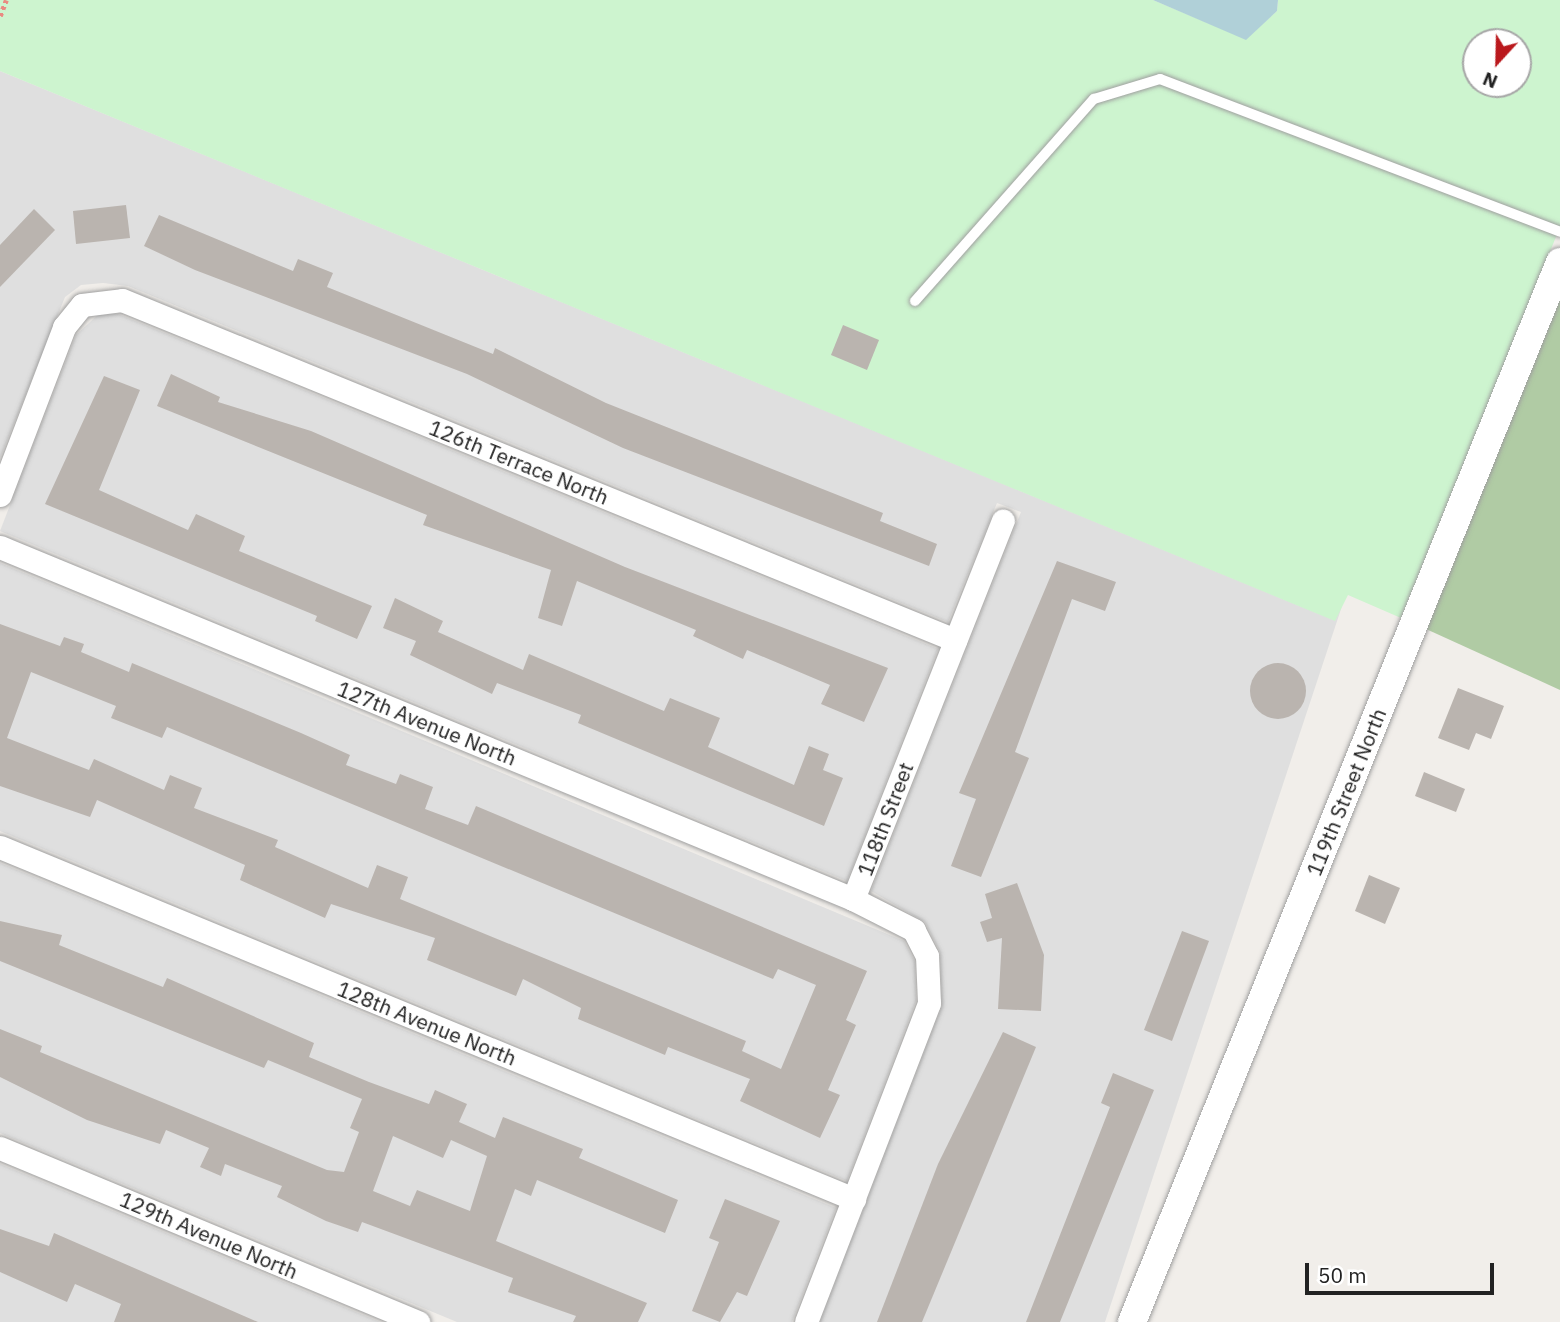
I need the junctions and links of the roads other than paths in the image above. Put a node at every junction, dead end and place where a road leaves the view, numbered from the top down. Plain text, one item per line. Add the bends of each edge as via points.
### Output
1 (1560, 232) edge
2 (1560, 262) edge
3 (915, 301) dead end
4 (0, 495) edge
5 (1003, 521) dead end
6 (0, 547) edge
7 (955, 640) junction
8 (0, 847) edge
9 (853, 899) junction
10 (0, 1149) edge
11 (854, 1199) junction
12 (418, 1322) edge
13 (806, 1322) edge
14 (1132, 1322) edge

1 - 3 lane via 1160,79 1094,99
2 - 14 street, 119th Street North
4 - 7 street, 126th Terrace North via 64,327 82,305 122,300
5 - 7 street, 118th Street
6 - 9 street, 127th Avenue North
7 - 9 street, 118th Street
8 - 11 street, 128th Avenue North
9 - 11 street, 118th Street via 914,930 932,979 920,1035
10 - 12 street, 129th Avenue North
11 - 13 street, 118th Street

